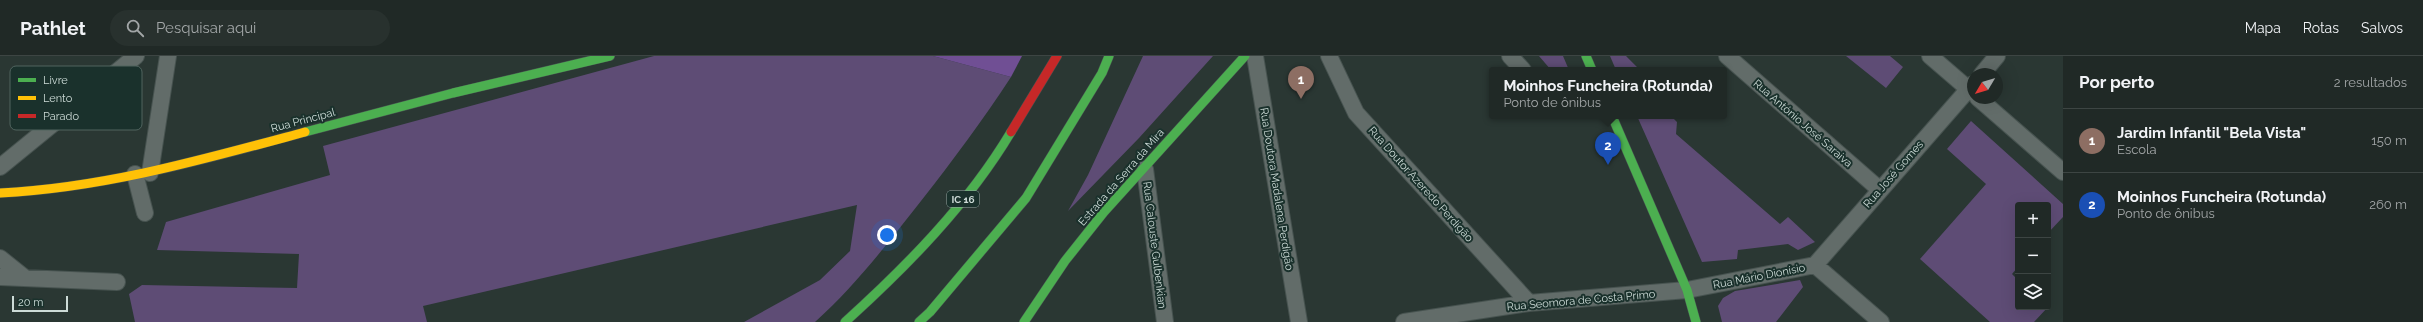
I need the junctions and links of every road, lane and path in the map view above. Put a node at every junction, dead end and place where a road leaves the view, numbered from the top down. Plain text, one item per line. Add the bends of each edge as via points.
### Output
1 (136, 56) edge
2 (168, 56) edge
3 (610, 56) edge
4 (1057, 56) edge
5 (1109, 56) edge
6 (1245, 56) edge
7 (1255, 56) edge
8 (1329, 56) edge
9 (1510, 56) edge
10 (1586, 56) edge
11 (1727, 56) edge
12 (1930, 56) edge
13 (1997, 56) edge
14 (124, 66) edge
15 (1520, 67) edge
16 (1591, 67) edge
17 (1987, 68) edge
18 (1967, 86) edge
19 (1967, 97) edge
20 (1987, 104) edge
21 (1613, 119) edge
22 (45, 130) edge
23 (0, 167) edge
24 (1145, 169) junction
25 (2063, 172) edge
26 (142, 174) junction
27 (1879, 189) junction
28 (0, 193) edge
29 (145, 213) dead end
30 (0, 258) edge
31 (1815, 265) junction
32 (0, 277) edge
33 (25, 278) junction
34 (116, 282) dead end
35 (1687, 290) junction
36 (1529, 302) junction
37 (1468, 317) edge
38 (845, 322) edge
39 (919, 322) edge
40 (1024, 322) edge
41 (1165, 322) edge
42 (1299, 322) edge
43 (1404, 322) edge
44 (1696, 322) edge
45 (1881, 322) edge

1 - 14 street
2 - 26 street
3 - 26 main road, Rua Principal via 453,93
4 - 38 main road, IC 16 via 988,170 895,277
5 - 39 main road via 1102,73 1026,198
6 - 24 main road, Estrada da Serra da Mira
7 - 42 street, Rua Doutora Madalena Perdigão
8 - 36 street, Rua Doutor Azeredo Perdigão via 1356,113
9 - 15 street
10 - 16 main road
11 - 27 street, Rua António José Saraiva
12 - 18 street
13 - 17 street
19 - 27 street, Rua José Gomes
20 - 25 street
21 - 35 main road
22 - 23 street
24 - 40 main road, Estrada da Serra da Mira via 1104,212 1065,261
24 - 41 street, Rua Calouste Gulbenkian
26 - 28 main road, Rua Principal
26 - 29 street
27 - 31 street, Rua José Gomes
30 - 33 street
31 - 35 street, Rua Mário Dionísio
31 - 45 street, Rua Mário Dionísio
32 - 33 street
33 - 34 street
35 - 36 street, Rua Seomora de Costa Primo
35 - 44 main road
36 - 37 street, Rua Seomora de Costa Primo
37 - 43 street, Rua Seomora de Costa Primo

